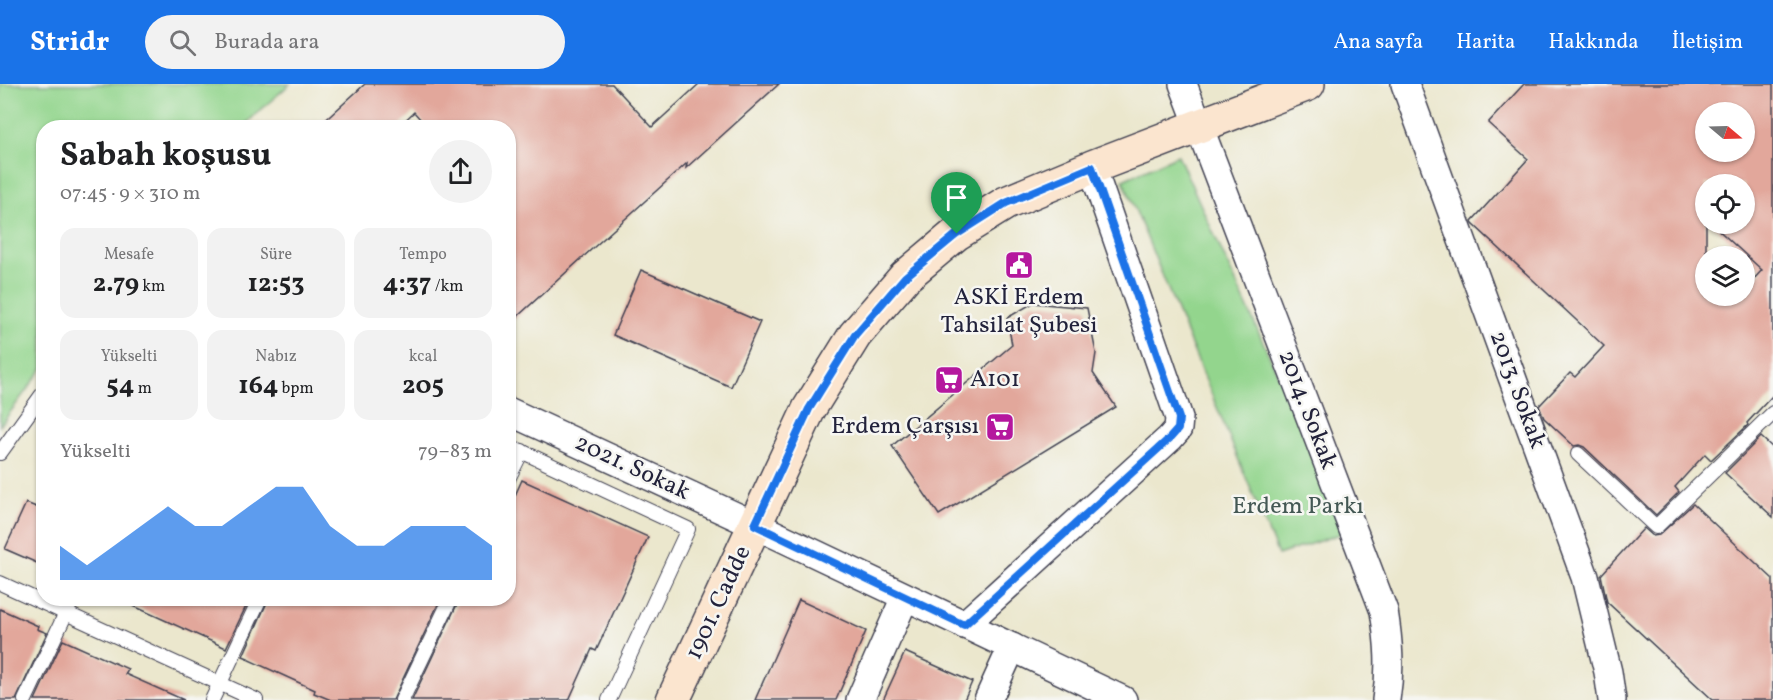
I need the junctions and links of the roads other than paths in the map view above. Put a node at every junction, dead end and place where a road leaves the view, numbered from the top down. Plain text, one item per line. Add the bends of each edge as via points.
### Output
1 (1183, 84) edge
2 (1308, 84) edge
3 (1405, 84) edge
4 (1199, 126) junction
5 (1092, 167) junction
6 (36, 403) edge
7 (1773, 413) edge
8 (516, 415) edge
9 (516, 448) edge
10 (522, 451) junction
11 (0, 453) edge
12 (1578, 454) dead end
13 (516, 463) edge
14 (755, 525) junction
15 (0, 583) edge
16 (905, 597) junction
17 (36, 599) edge
18 (51, 606) edge
19 (69, 606) edge
20 (256, 606) edge
21 (447, 606) edge
22 (66, 613) junction
23 (964, 625) junction
24 (1012, 647) junction
25 (220, 684) junction
26 (1119, 699) edge
27 (25, 700) edge
28 (212, 700) edge
29 (256, 700) edge
30 (402, 700) edge
31 (609, 700) edge
32 (673, 700) edge
33 (860, 700) edge
34 (988, 700) edge
35 (1386, 700) edge
36 (1612, 700) edge

1 - 4 street, 2014. Sokak
2 - 4 street, 1901. Cadde
3 - 36 street, 2013. Sokak via 1585,577
4 - 5 street, 1901. Cadde
4 - 35 street, 2014. Sokak via 1384,611 1389,644
5 - 14 street, 1901. Cadde via 1006,203 957,234 905,277 855,335 809,409
5 - 23 street via 1179,418 1178,429
6 - 11 lane
7 - 12 lane via 1656,527
8 - 14 street, 2021. Sokak
9 - 10 lane
10 - 13 lane
10 - 31 lane via 688,529
14 - 16 street, 2021. Sokak
14 - 32 street, 1901. Cadde
15 - 17 lane
16 - 23 street, 2021. Sokak
16 - 33 street
18 - 22 lane
19 - 22 lane
20 - 25 lane
21 - 30 lane
22 - 25 lane
22 - 27 lane
23 - 24 street, 2021. Sokak
24 - 26 street, 2021. Sokak
24 - 34 street
25 - 28 lane
25 - 29 lane

